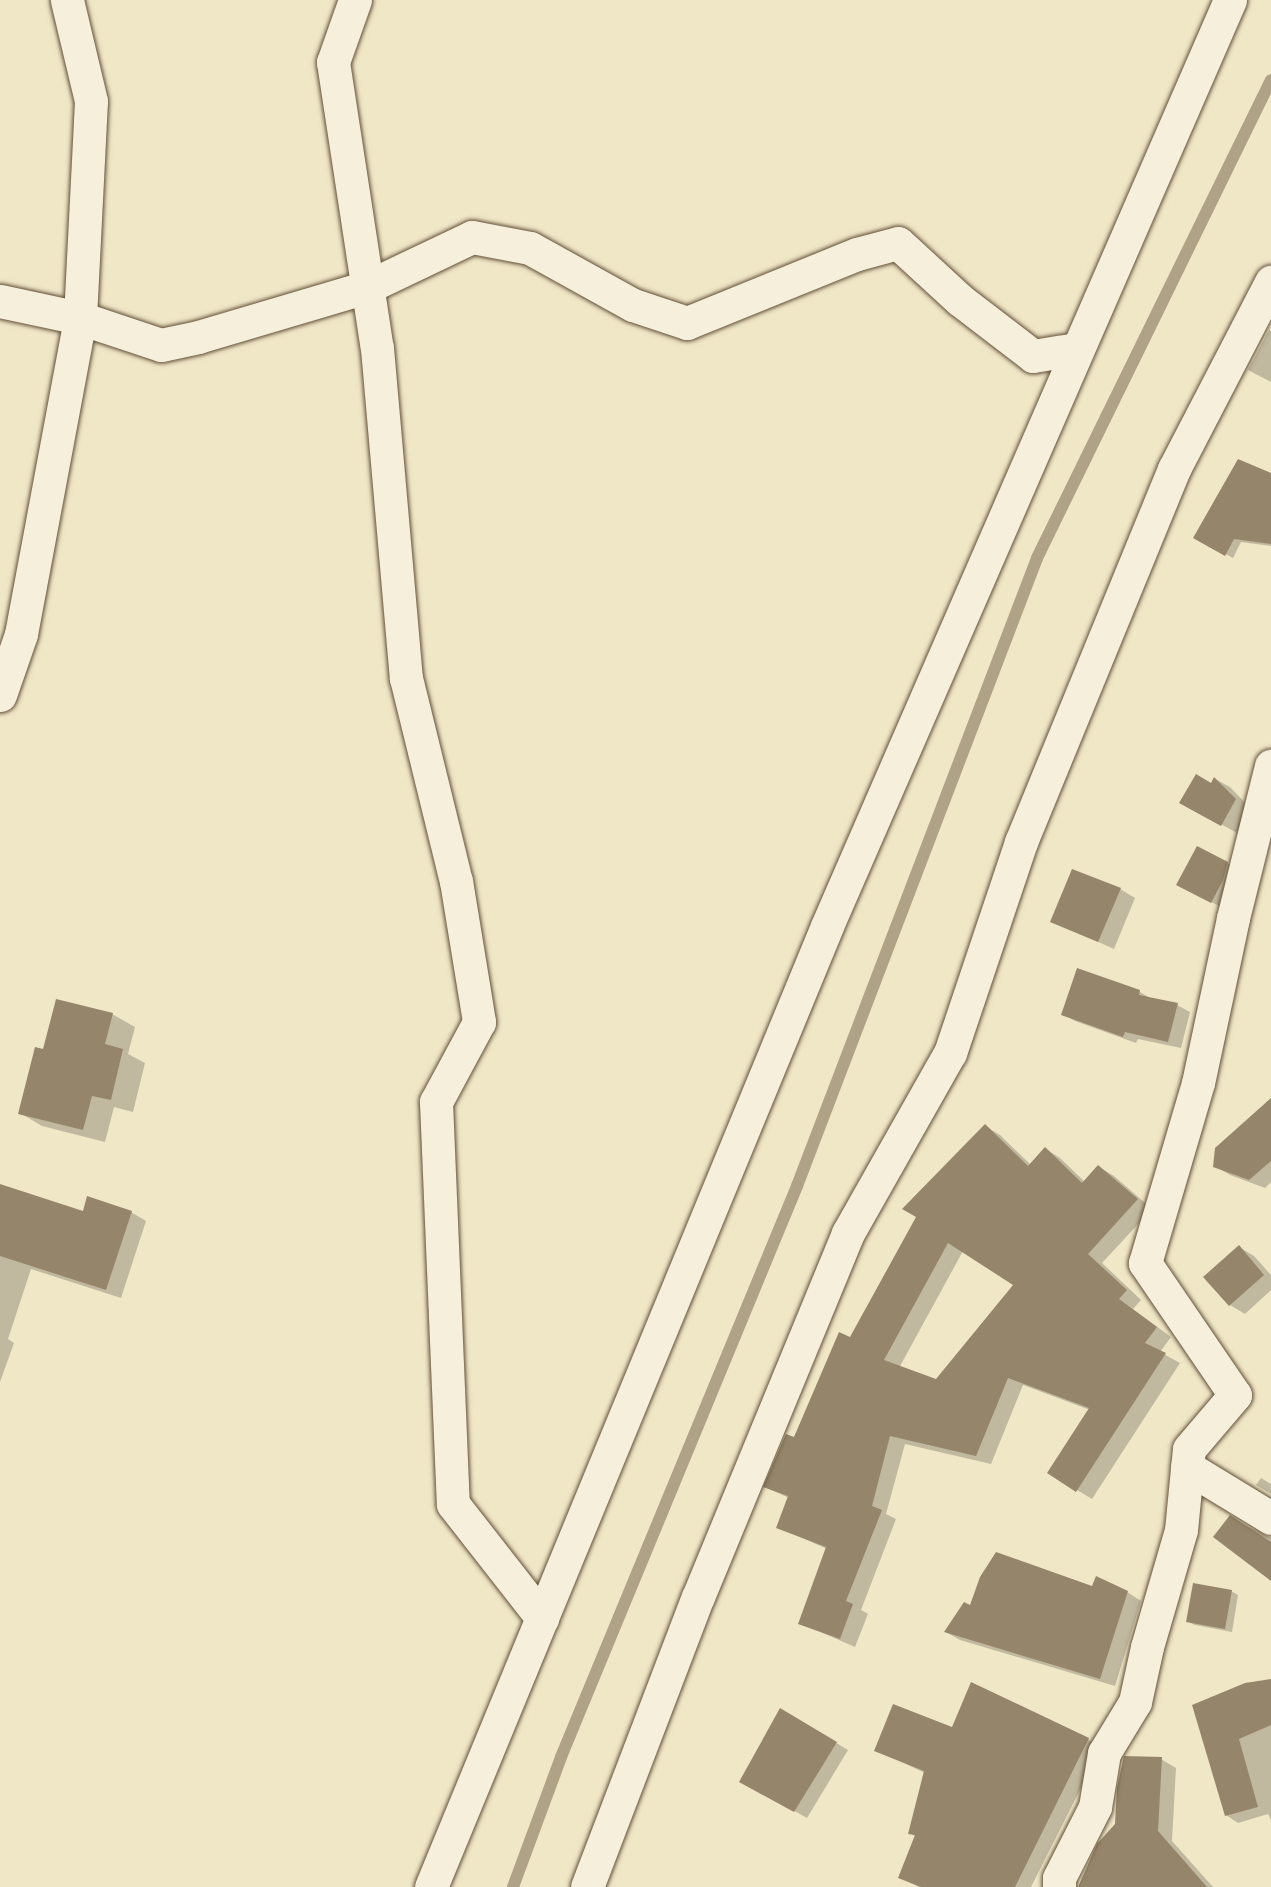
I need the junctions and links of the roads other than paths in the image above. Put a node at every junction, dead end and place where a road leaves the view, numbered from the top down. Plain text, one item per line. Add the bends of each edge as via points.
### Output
1 (68, 0) edge
2 (355, 0) edge
3 (1230, 0) edge
4 (1271, 282) edge
5 (367, 287) junction
6 (0, 301) edge
7 (80, 318) junction
8 (1076, 349) junction
9 (0, 695) edge
10 (1271, 766) edge
11 (1187, 1467) junction
12 (1271, 1518) edge
13 (542, 1618) junction
14 (431, 1887) edge
15 (587, 1887) edge
16 (1059, 1887) edge

1 - 7 street via 90,101
2 - 5 street via 333,62
3 - 8 street
4 - 15 street via 1174,469 1021,842 950,1053 848,1233 699,1597
5 - 7 street via 198,338 161,345
5 - 8 street via 472,237 530,248 633,305 687,323 857,254 898,243 960,300 1033,356
5 - 13 street via 378,360 406,678 456,881 479,1022 436,1102 453,1504
6 - 7 street
7 - 9 street via 21,633
8 - 13 street via 827,926
10 - 11 street via 1198,1083 1145,1263 1235,1395 1189,1449
11 - 12 street
11 - 16 street via 1181,1530 1135,1702 1104,1753 1095,1807 1059,1878
13 - 14 street

